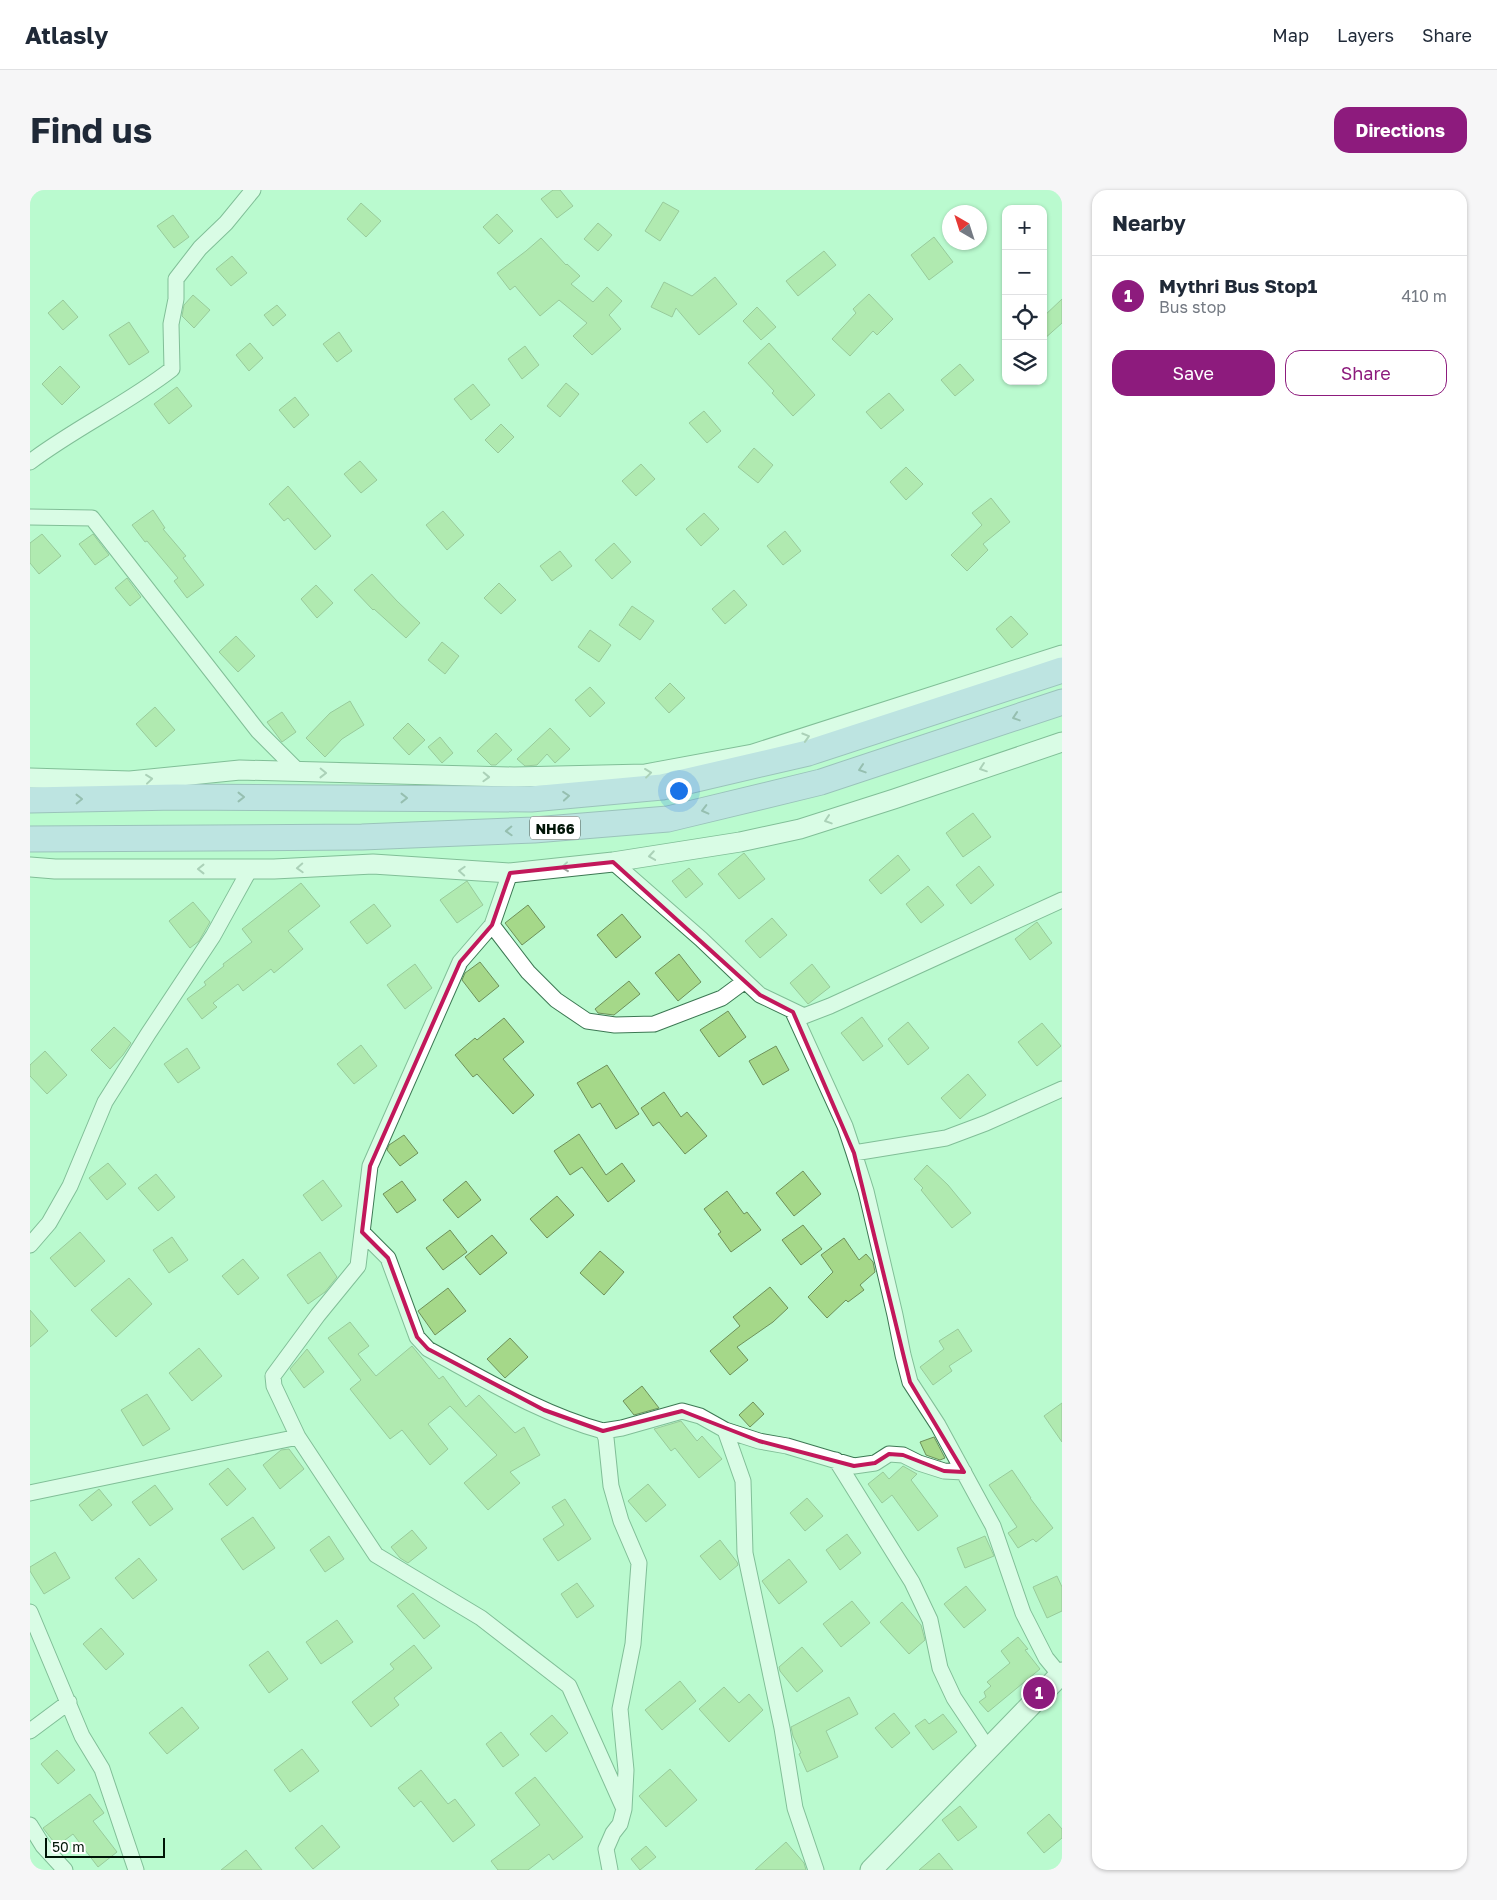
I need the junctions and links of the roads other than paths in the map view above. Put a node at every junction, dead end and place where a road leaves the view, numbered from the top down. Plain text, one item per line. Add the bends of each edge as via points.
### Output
1 (253, 190) edge
2 (30, 462) edge
3 (30, 517) edge
4 (1062, 655) edge
5 (1062, 670) edge
6 (1062, 702) edge
7 (1062, 742) edge
8 (300, 773) junction
9 (30, 778) edge
10 (30, 800) edge
11 (30, 839) edge
12 (613, 862) junction
13 (30, 867) edge
14 (250, 869) junction
15 (510, 873) junction
16 (1062, 900) edge
17 (492, 925) junction
18 (745, 980) junction
19 (793, 1012) junction
20 (1062, 1089) edge
21 (854, 1153) junction
22 (362, 1232) junction
23 (30, 1245) edge
24 (725, 1430) junction
25 (602, 1431) junction
26 (298, 1438) junction
27 (836, 1460) junction
28 (964, 1472) junction
29 (30, 1493) edge
30 (30, 1612) edge
31 (1061, 1674) edge
32 (68, 1702) junction
33 (30, 1731) edge
34 (988, 1749) junction
35 (624, 1809) junction
36 (30, 1825) edge
37 (65, 1870) edge
38 (136, 1870) edge
39 (610, 1870) edge
40 (816, 1870) edge
41 (871, 1870) edge

1 - 2 street via 200,248 176,280 171,324 172,370 146,390
3 - 8 street via 92,518 258,731
8 -> 4 street via 514,777 645,774 753,754
10 -> 5 highway, NH66 via 175,797 531,799 662,788 808,753
6 -> 11 highway, NH66 via 821,782 668,819 534,830 362,838
7 -> 12 street via 800,829
9 -> 8 street via 130,781 240,770
12 -> 15 street
12 - 18 street
14 -> 13 street
15 -> 14 street via 373,864
14 - 23 street via 213,936 105,1102 70,1186 49,1223
15 - 17 street
16 - 19 street via 830,1006 804,1016
17 - 18 street via 528,972 556,1000 587,1021 615,1026 654,1024 722,998
17 - 22 street via 460,962 370,1166
18 - 19 street via 760,995
19 - 21 street
20 - 21 street via 946,1138
21 - 28 street via 866,1191 910,1382
22 - 25 street via 388,1258 417,1338 428,1349 544,1410
22 - 26 street via 358,1266 273,1376 274,1386
24 - 25 street via 700,1416 682,1412
24 - 27 street
24 - 40 street via 743,1481 745,1552 782,1728 795,1808
25 - 35 street via 606,1438 611,1486 639,1563 633,1644 620,1709 626,1770
26 - 29 street
26 - 35 street via 376,1555 481,1618 569,1686
27 - 28 street via 854,1466 875,1462 889,1454 903,1455 944,1471
27 - 34 street via 912,1582 930,1620 940,1668 954,1698
28 - 31 street via 993,1526 1023,1613 1046,1658
30 - 32 street
31 - 34 main road
32 - 33 street
32 - 38 street via 82,1736 102,1770
34 - 41 main road
35 - 39 street via 620,1824 606,1849
36 - 37 street via 43,1846

